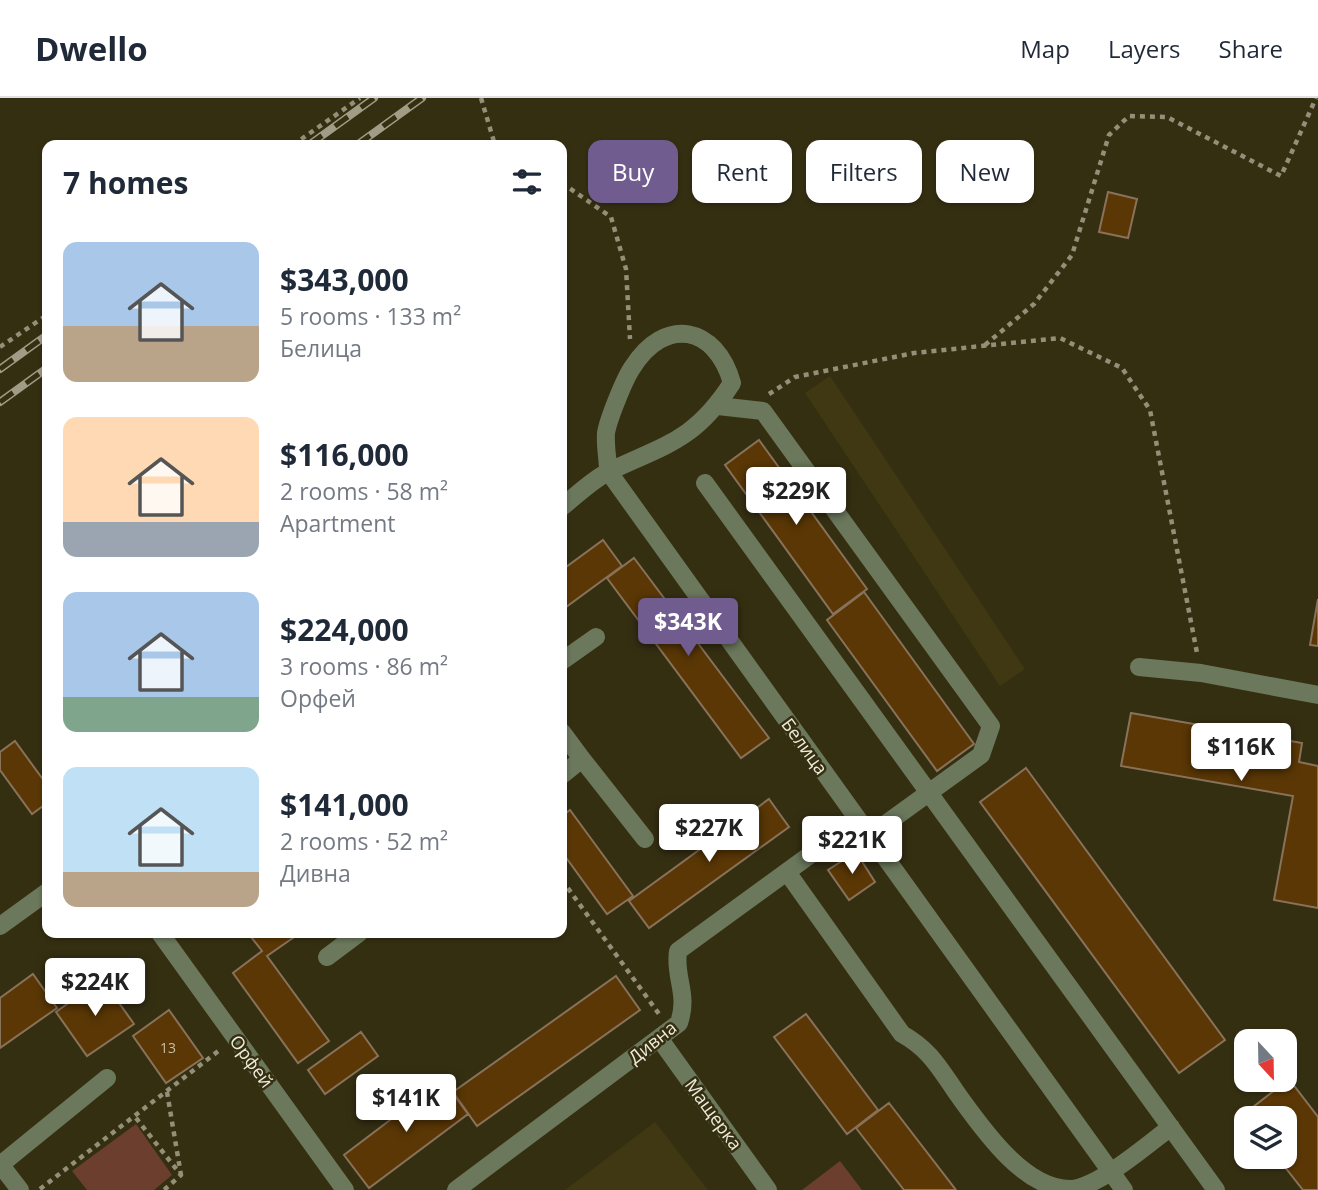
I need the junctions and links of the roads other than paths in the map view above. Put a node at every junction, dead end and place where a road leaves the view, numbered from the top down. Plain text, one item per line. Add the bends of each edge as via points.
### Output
1 (718, 405) junction
2 (608, 471) junction
3 (705, 482) dead end
4 (567, 503) edge
5 (596, 637) dead end
6 (567, 657) edge
7 (1139, 667) dead end
8 (1318, 695) edge
9 (567, 738) edge
10 (583, 759) junction
11 (567, 771) edge
12 (929, 792) junction
13 (858, 820) junction
14 (869, 836) junction
15 (645, 839) dead end
16 (787, 872) junction
17 (42, 896) edge
18 (0, 926) edge
19 (164, 938) edge
20 (352, 938) edge
21 (327, 957) dead end
22 (665, 1034) junction
23 (107, 1078) dead end
24 (1171, 1127) junction
25 (0, 1165) edge
26 (1111, 1172) junction
27 (19, 1190) edge
28 (345, 1190) edge
29 (456, 1190) edge
30 (768, 1190) edge
31 (1124, 1190) edge
32 (1216, 1190) edge

1 - 2 street via 687,435
1 - 2 street via 732,383 726,361 712,344 693,332 672,334 652,345 632,368 606,432
1 - 12 street via 763,411 991,726 981,755
2 - 4 street
2 - 13 street, Белица
3 - 12 street
5 - 6 street
7 - 8 street via 1201,673
9 - 10 street
10 - 11 street
10 - 15 street
12 - 14 street
12 - 24 street
13 - 14 street, Белица
13 - 16 street, Дивна
14 - 26 street, Белица
16 - 22 street, Дивна via 678,951 676,967 685,1006 679,1023
16 - 26 street via 902,1034 923,1045 990,1139 1014,1163 1044,1182 1071,1189
17 - 18 street
19 - 28 street, Орфей
20 - 21 street
22 - 29 street, Дивна
22 - 30 street, Мащерка
23 - 25 street
24 - 26 street
24 - 32 street
25 - 27 street
26 - 31 street, Белица

